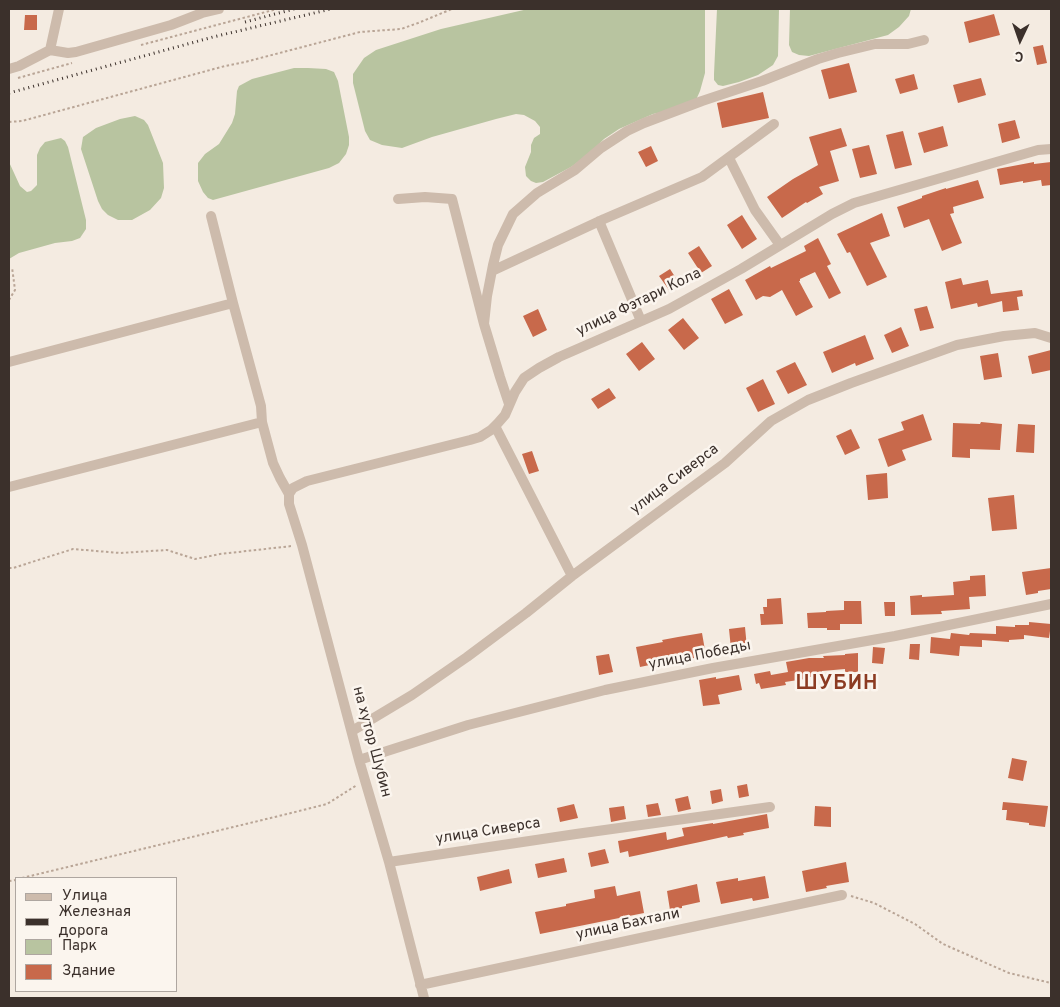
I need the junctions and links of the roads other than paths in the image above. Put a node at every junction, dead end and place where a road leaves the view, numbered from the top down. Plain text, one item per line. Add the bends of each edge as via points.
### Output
1 (59, 9) edge
2 (218, 9) edge
3 (203, 11) edge
4 (924, 40) dead end
5 (50, 50) junction
6 (9, 69) edge
7 (774, 124) dead end
8 (1051, 149) edge
9 (729, 158) junction
10 (398, 199) dead end
11 (211, 216) dead end
12 (599, 221) junction
13 (780, 245) junction
14 (492, 270) junction
15 (233, 303) junction
16 (642, 321) junction
17 (484, 324) junction
18 (1051, 338) edge
19 (9, 362) edge
20 (509, 404) junction
21 (262, 422) junction
22 (495, 426) junction
23 (9, 487) edge
24 (289, 494) junction
25 (572, 576) junction
26 (1051, 604) edge
27 (352, 731) junction
28 (359, 760) junction
29 (770, 808) dead end
30 (389, 862) junction
31 (842, 895) road end
32 (420, 985) junction
33 (424, 998) edge

1 - 5 street
2 - 3 street
3 - 5 street via 171,25 76,52
4 - 14 street via 908,44 875,44 818,59 628,131 537,193 513,214 498,245
5 - 6 street
7 - 9 street
8 - 13 street, улица Фэтари Кола via 854,203
9 - 12 street via 702,177
9 - 13 street via 755,210
10 - 17 street via 452,199
11 - 15 street, на хутор Шубин
12 - 14 street
12 - 16 street
13 - 16 street, улица Фэтари Кола via 669,309
14 - 17 street
15 - 19 street
15 - 21 street, на хутор Шубин via 261,406
16 - 20 street, улица Фэтари Кола via 539,368 524,378
17 - 20 street
18 - 25 street, улица Сиверса via 1035,333 957,345 808,400 771,421 725,463
20 - 22 street, улица Фэтари Кола
21 - 23 street
21 - 24 street, на хутор Шубин via 273,463
22 - 24 street, улица Фэтари Кола via 470,440 307,481
22 - 25 street
24 - 27 street, на хутор Шубин via 289,504
25 - 27 street, улица Сиверса via 444,674
26 - 28 street, улица Победы via 605,690 468,725
27 - 28 street, на хутор Шубин
28 - 30 street, на хутор Шубин
29 - 30 street, улица Сиверса
30 - 32 street, на хутор Шубин
31 - 32 street, улица Бахтали
32 - 33 street, на хутор Шубин

